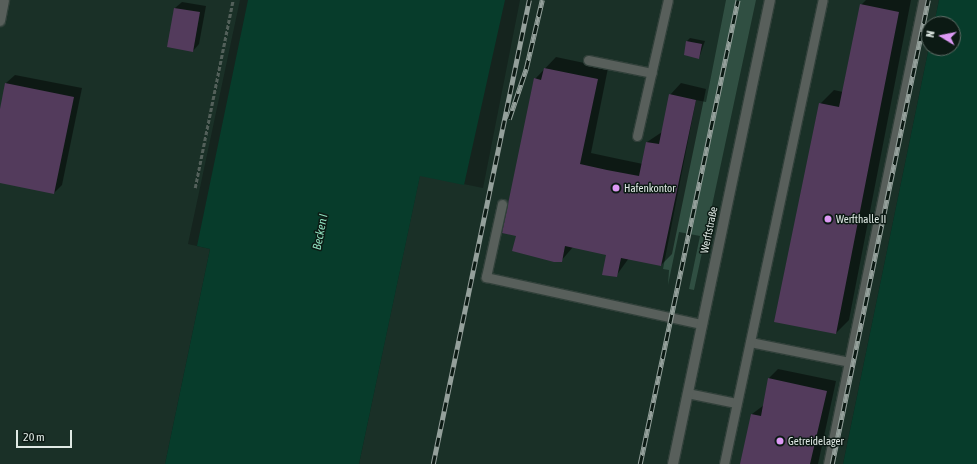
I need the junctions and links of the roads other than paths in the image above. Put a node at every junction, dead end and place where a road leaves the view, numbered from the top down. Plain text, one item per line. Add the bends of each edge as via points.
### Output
1 (4, 0) edge
2 (668, 0) edge
3 (770, 0) edge
4 (823, 0) edge
5 (923, 0) edge
6 (0, 21) edge
7 (588, 60) dead end
8 (652, 73) junction
9 (637, 136) dead end
10 (502, 204) dead end
11 (702, 324) junction
12 (750, 342) junction
13 (849, 362) junction
14 (687, 393) junction
15 (736, 403) junction
16 (673, 464) edge
17 (724, 464) edge
18 (828, 464) edge

1 - 6 street
2 - 8 lane
3 - 11 street, Werftstraße
4 - 12 lane
5 - 13 lane
7 - 8 lane
8 - 9 lane
10 - 11 lane via 486,277
11 - 14 street, Werftstraße
12 - 13 lane
12 - 15 lane
13 - 18 lane
14 - 15 lane
14 - 16 street, Werftstraße
15 - 17 lane

